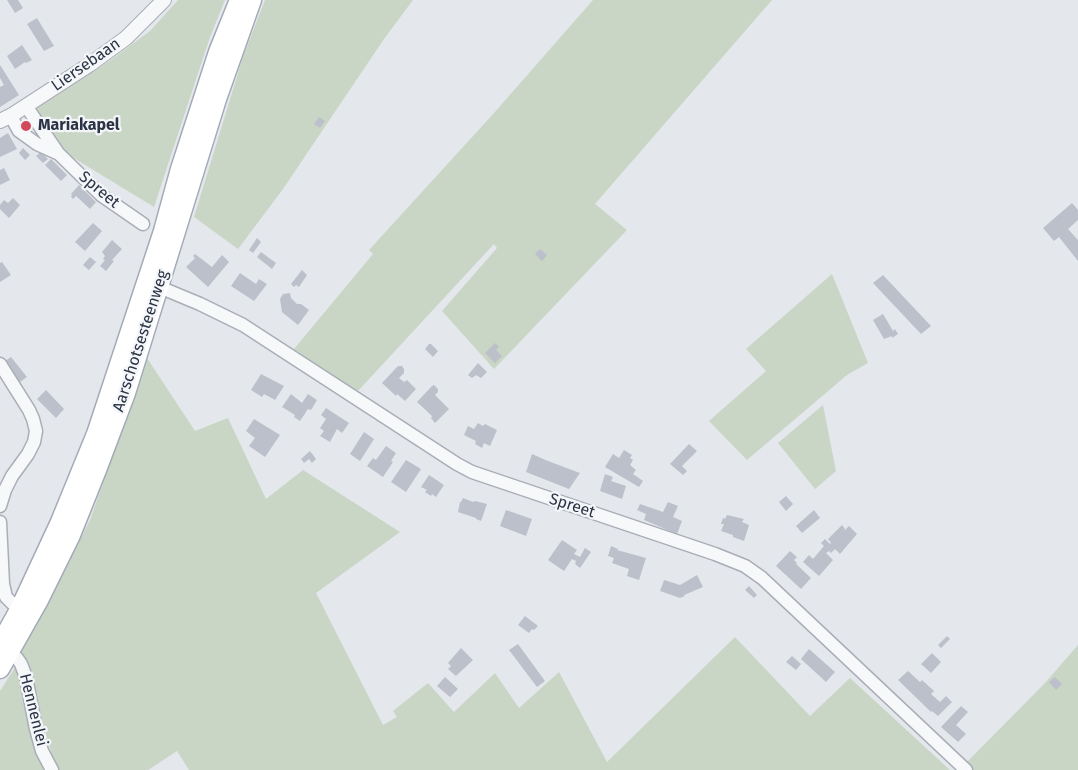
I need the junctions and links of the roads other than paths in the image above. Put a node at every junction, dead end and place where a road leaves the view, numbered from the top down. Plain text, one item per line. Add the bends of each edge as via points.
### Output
1 (164, 0) edge
2 (239, 0) edge
3 (252, 0) edge
4 (26, 106) junction
5 (6, 118) edge
6 (58, 153) junction
7 (143, 224) dead end
8 (152, 284) junction
9 (0, 364) edge
10 (0, 506) edge
11 (0, 522) edge
12 (19, 610) junction
13 (5, 648) edge
14 (0, 669) edge
15 (51, 770) edge
16 (966, 770) edge

1 - 4 street, Liersebaan via 117,45
2 - 8 main road, Aarschotsesteenweg via 218,52
3 - 8 main road, Aarschotsesteenweg
4 - 5 street, Liersebaan
4 - 6 street, Spreet
5 - 6 street, Spreet via 37,144
6 - 7 street, Spreet via 101,195
8 - 12 main road, Aarschotsesteenweg via 96,434
8 - 13 main road, Aarschotsesteenweg via 126,393 71,535 39,600
8 - 16 street, Spreet via 243,325 472,472 745,566
9 - 10 street via 29,410 36,431
11 - 12 street via 3,584 6,597
12 - 13 main road, Aarschotsesteenweg
13 - 14 main road, Aarschotsesteenweg
13 - 15 street, Hennenlei via 17,658 26,677 36,729

